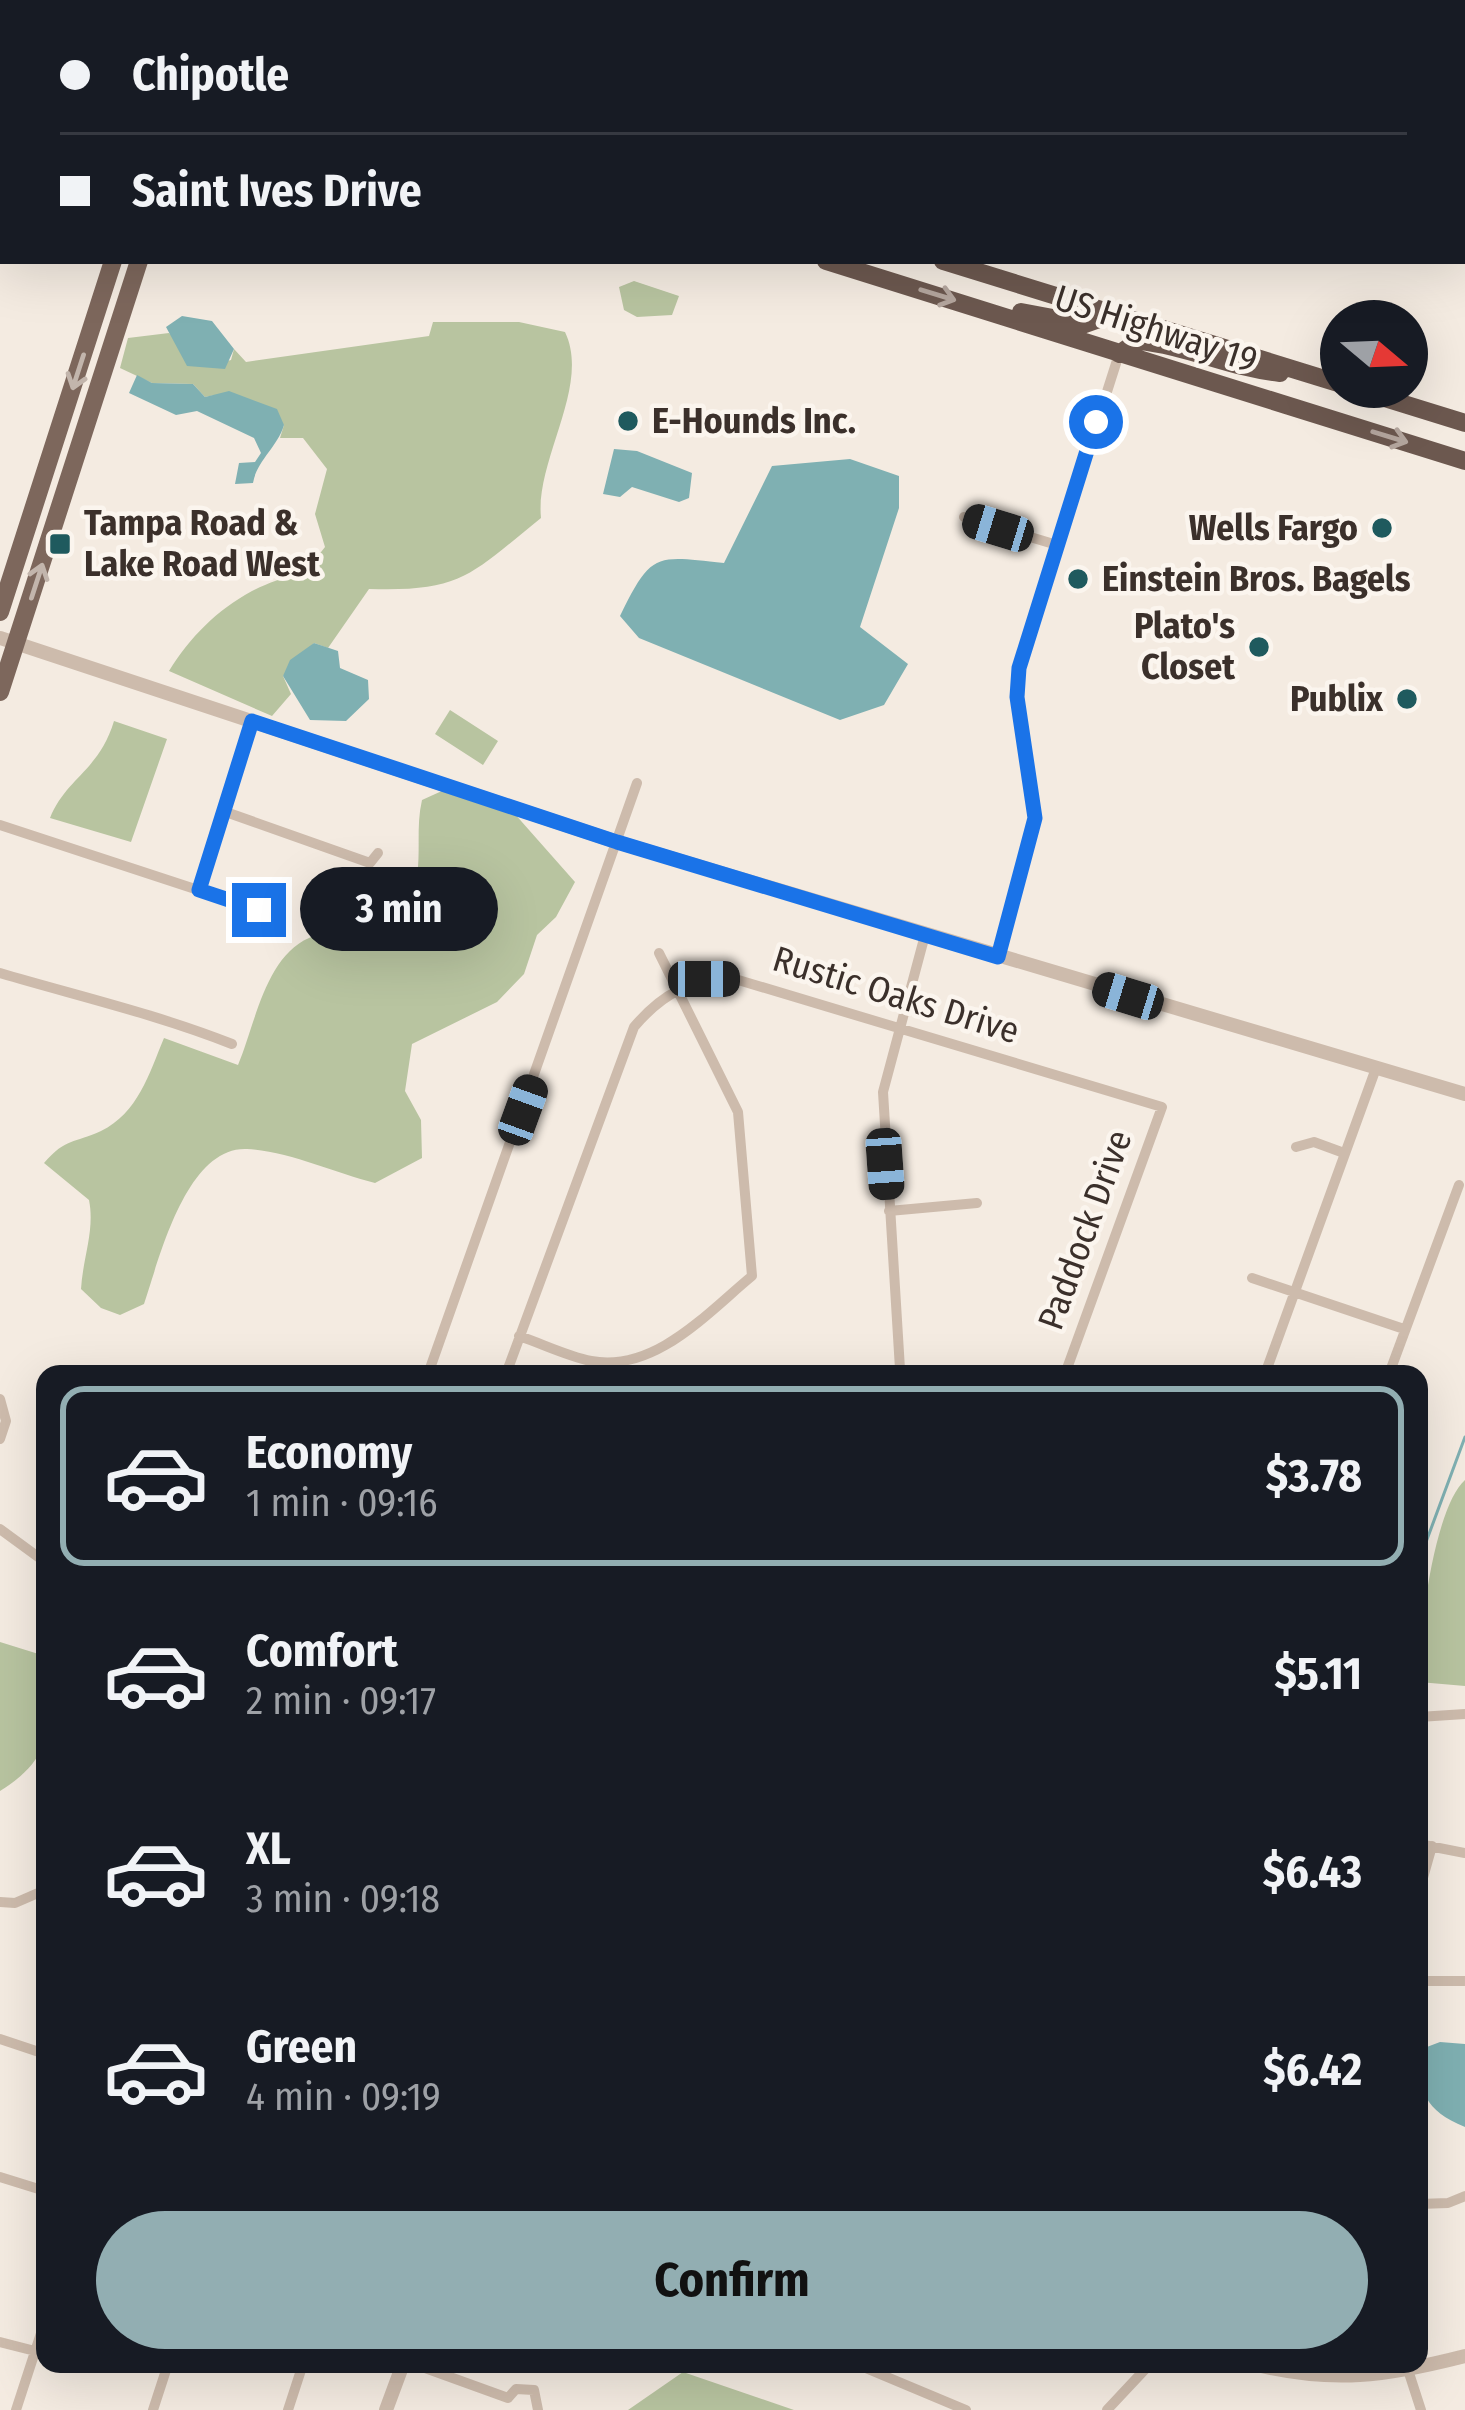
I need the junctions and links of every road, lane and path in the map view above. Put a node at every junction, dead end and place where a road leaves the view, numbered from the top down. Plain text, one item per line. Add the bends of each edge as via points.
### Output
1 (107, 264) edge
2 (107, 264) edge
3 (138, 264) edge
4 (836, 264) edge
5 (953, 264) edge
6 (1114, 314) junction
7 (1012, 318) junction
8 (1119, 354) junction
9 (103, 377) junction
10 (1320, 378) joint
11 (1416, 408) edge
12 (1465, 423) edge
13 (1465, 461) edge
14 (964, 518) dead end
15 (1057, 545) junction
16 (0, 612) edge
17 (8, 641) edge
18 (0, 692) edge
19 (252, 721) junction
20 (637, 783) dead end
21 (224, 811) junction
22 (0, 825) edge
23 (617, 842) junction
24 (378, 853) dead end
25 (199, 890) junction
26 (259, 910) dead end
27 (925, 935) junction
28 (659, 953) dead end
29 (998, 957) junction
30 (0, 973) edge
31 (680, 988) junction
32 (897, 1026) junction
33 (232, 1044) dead end
34 (1375, 1071) junction
35 (1465, 1094) edge
36 (1162, 1107) joint
37 (1296, 1147) dead end
38 (1344, 1154) junction
39 (1459, 1185) dead end
40 (977, 1203) dead end
41 (889, 1211) junction
42 (1252, 1278) dead end
43 (1294, 1292) junction
44 (1404, 1329) junction
45 (519, 1336) junction
46 (431, 1365) edge
47 (509, 1365) edge
48 (900, 1365) edge
49 (1068, 1365) edge
50 (1268, 1365) edge
51 (1392, 1365) edge
52 (0, 1399) edge
53 (0, 1439) edge
54 (0, 1529) edge
55 (36, 1555) edge
56 (1465, 1714) edge
57 (1428, 1716) edge
58 (1428, 1846) edge
59 (1465, 1853) edge
60 (36, 1894) edge
61 (0, 1902) edge
62 (1428, 1981) edge
63 (1465, 1981) edge
64 (0, 2039) edge
65 (36, 2051) edge
66 (0, 2177) edge
67 (36, 2188) edge
68 (1465, 2196) edge
69 (1428, 2204) edge
70 (0, 2342) edge
71 (36, 2348) edge
72 (35, 2351) junction
73 (1465, 2356) edge
74 (1428, 2367) edge
75 (165, 2373) edge
76 (300, 2373) edge
77 (400, 2373) edge
78 (435, 2373) edge
79 (878, 2373) edge
80 (1142, 2373) edge
81 (1307, 2373) edge
82 (1408, 2373) joint
83 (509, 2404) edge
84 (16, 2410) edge
85 (153, 2410) edge
86 (288, 2410) edge
87 (386, 2410) edge
88 (538, 2410) edge
89 (966, 2410) edge
90 (1107, 2410) edge
91 (1421, 2410) edge

1 - 9 main road via 119,292
2 -> 16 main road
3 - 9 main road
4 -> 7 highway, US Highway 19
5 - 6 highway, US Highway 19
6 - 7 highway via 1085,324 1024,310
6 - 10 highway, US Highway 19
7 - 8 highway, US Highway 19
8 - 10 highway via 1138,340 1246,370
8 -> 13 highway, US Highway 19
8 - 15 street
17 -> 9 main road
11 - 12 highway, US Highway 19
14 - 15 street
15 - 29 street via 1017,681 1035,818
17 - 18 main road
17 - 19 street
19 - 21 street
19 - 23 street
20 - 23 street
21 - 24 street via 370,863
21 - 25 street
22 - 25 street
23 - 27 street
23 - 46 street
25 - 26 street
27 - 29 street
27 - 32 street
28 - 31 street
29 - 34 street
30 - 33 street via 156,1014
31 - 32 street, Rustic Oaks Drive via 735,979
31 - 45 street via 634,1027
31 - 45 street via 738,1112 752,1276 662,1349 638,1358 594,1362
32 - 36 street, Rustic Oaks Drive
32 - 41 street via 881,1117
34 - 35 street
34 - 38 street
36 - 49 street, Paddock Drive
37 - 38 street via 1314,1142
38 - 43 street
39 - 44 street
40 - 41 street
41 - 48 street
42 - 43 street
43 - 44 street
43 - 50 street
44 - 51 street
45 - 47 street
52 - 53 street
54 - 55 street
56 - 57 street
58 - 59 street
60 - 61 street
62 - 63 street
64 - 65 street
66 - 67 street
68 - 69 street
70 - 72 street
71 - 72 street
72 - 84 street
73 - 74 street
75 - 85 street
76 - 86 street
77 - 87 street
78 - 83 street
79 - 89 street
80 - 90 street
81 - 82 street
82 - 91 street
83 - 88 street via 516,2389 535,2390

